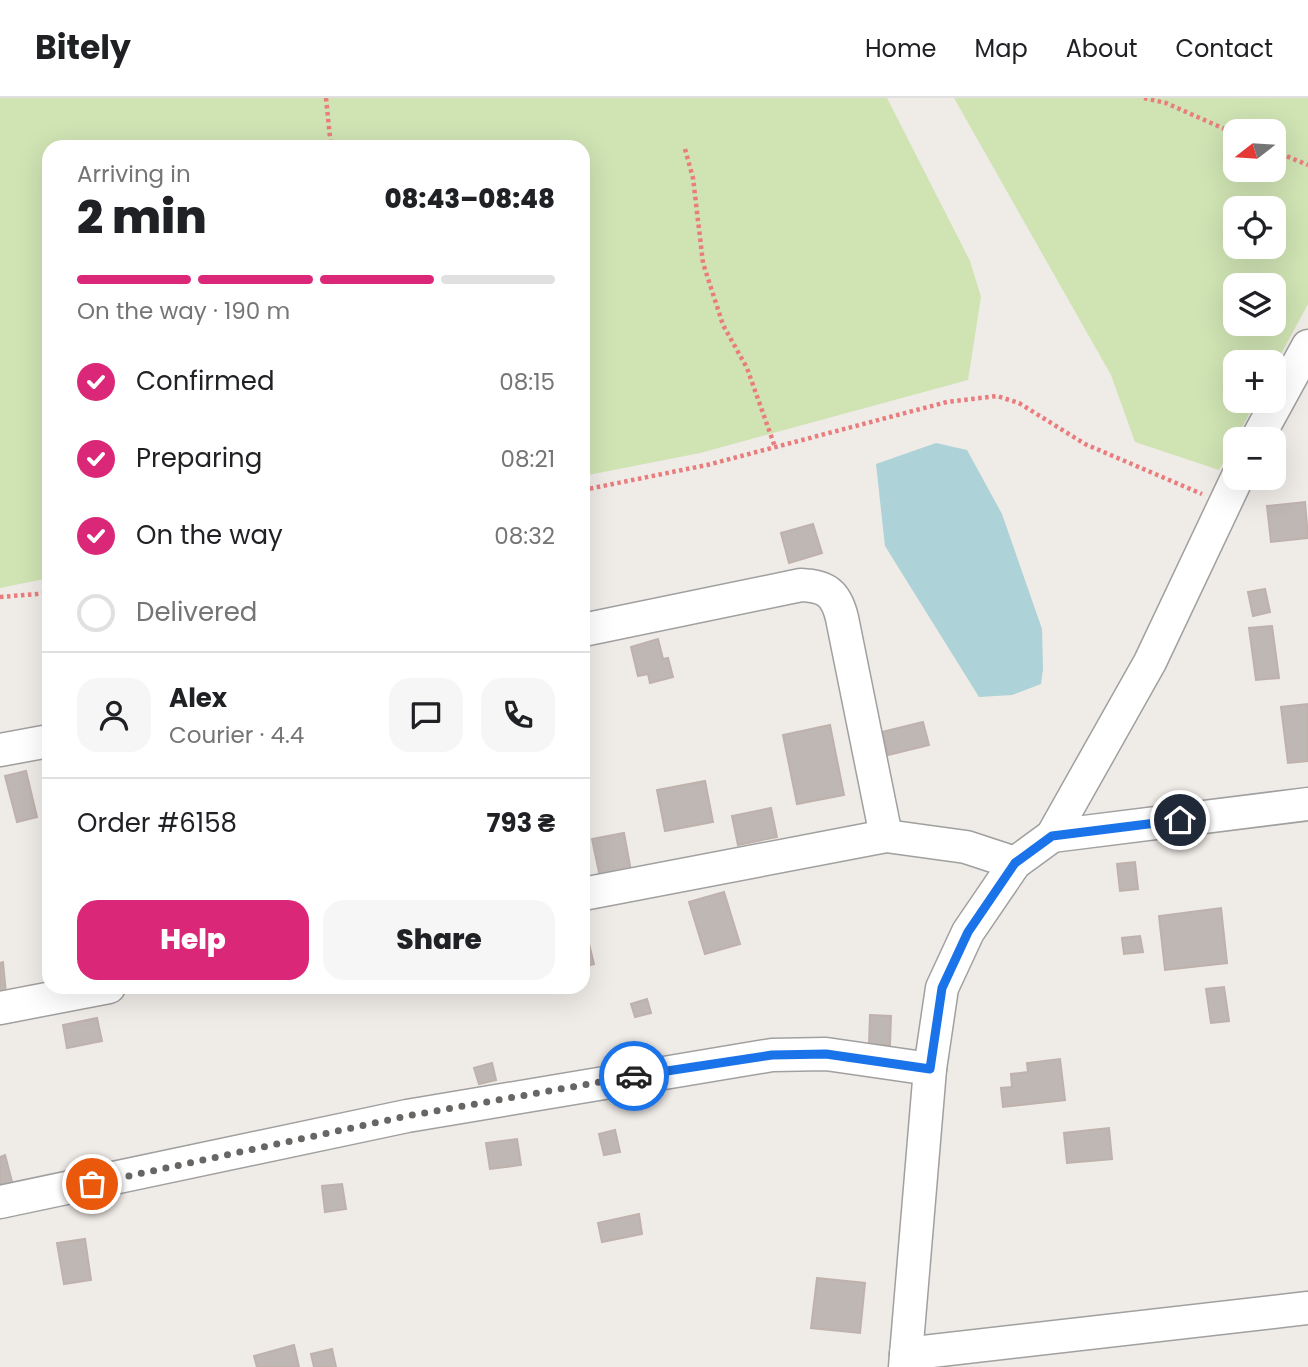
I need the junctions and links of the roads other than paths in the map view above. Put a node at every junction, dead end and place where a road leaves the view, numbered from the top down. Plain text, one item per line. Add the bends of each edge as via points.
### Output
1 (1308, 345) edge
2 (1264, 427) edge
3 (1231, 491) edge
4 (590, 629) edge
5 (42, 742) edge
6 (0, 750) edge
7 (1308, 804) edge
8 (886, 836) junction
9 (1052, 836) junction
10 (1015, 863) junction
11 (590, 893) edge
12 (73, 994) edge
13 (0, 1008) edge
14 (930, 1069) junction
15 (0, 1202) edge
16 (1308, 1308) edge
17 (905, 1360) edge

1 - 2 street
3 - 9 street via 1150,662
4 - 8 street via 800,585 827,590 838,601
5 - 6 street
7 - 9 street
8 - 10 street via 966,847
8 - 11 street
9 - 10 street
10 - 14 street via 968,932 942,988
12 - 13 street
14 - 15 street via 826,1054 772,1055 407,1116
14 - 17 street
16 - 17 street

